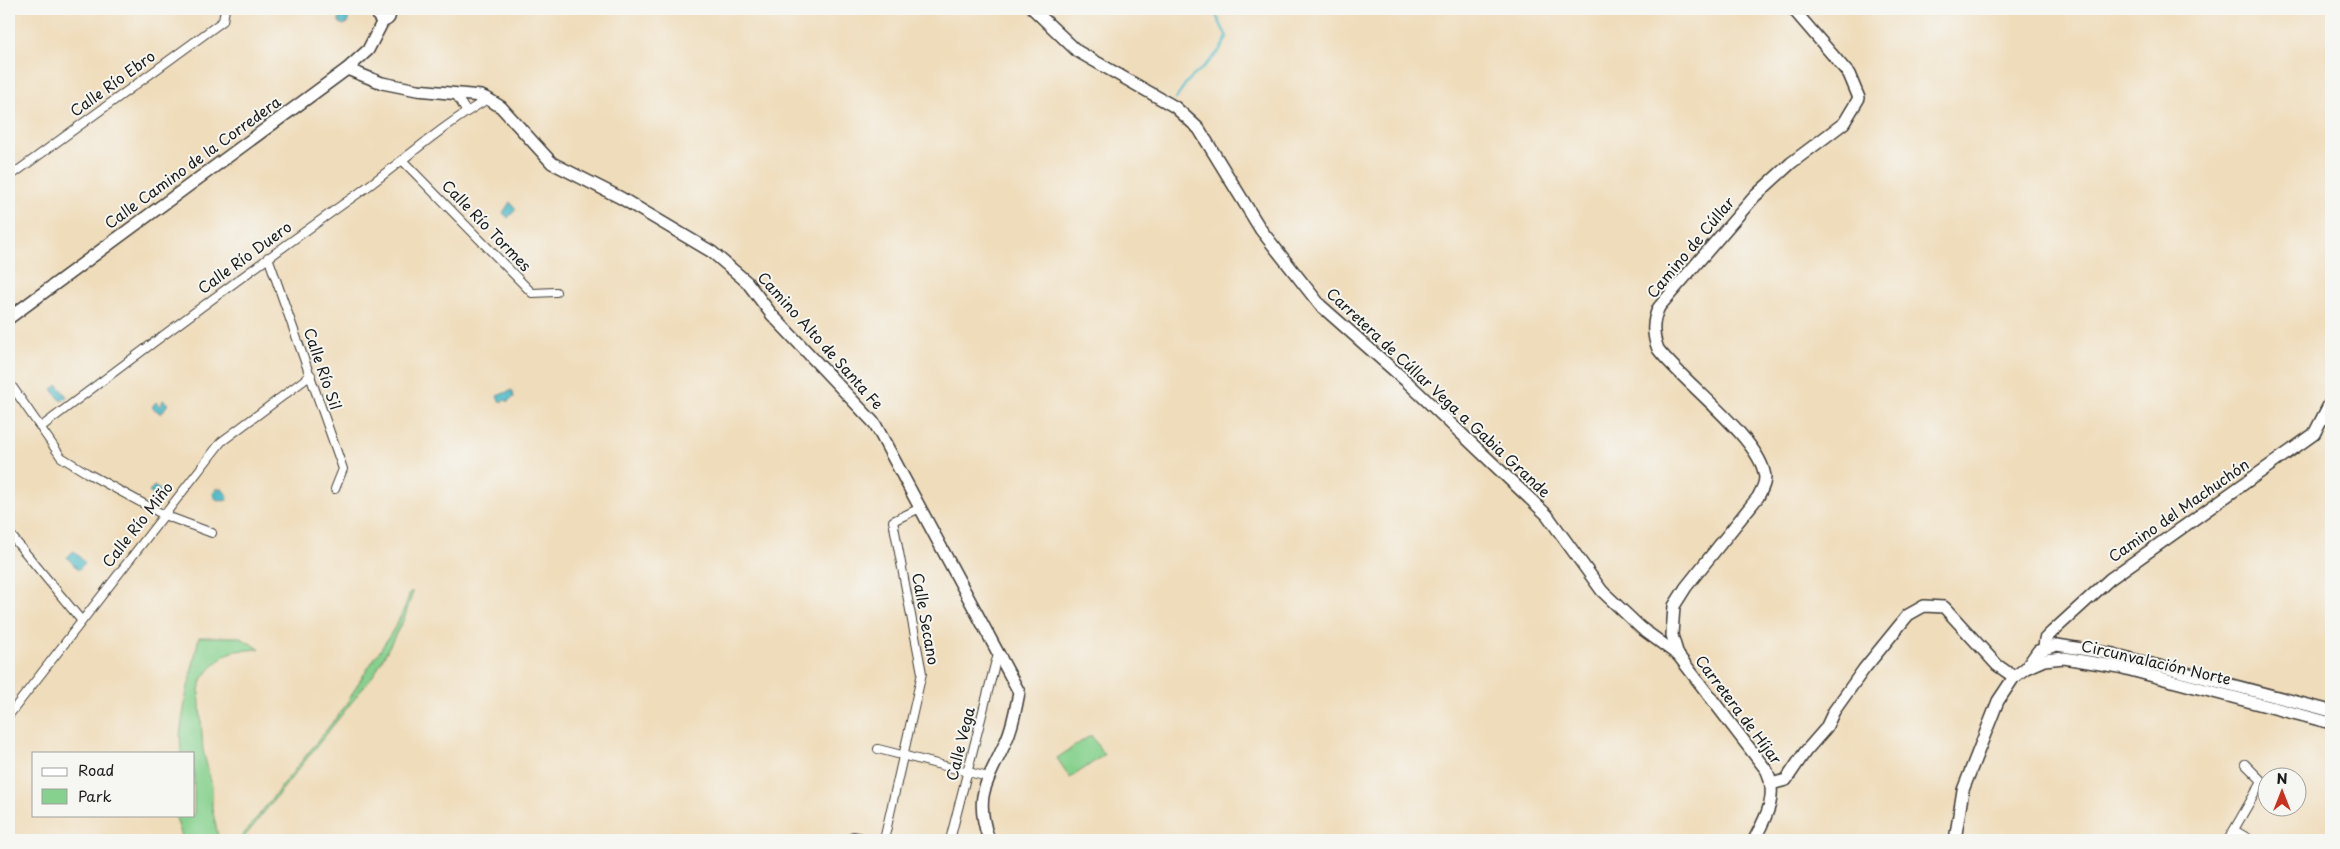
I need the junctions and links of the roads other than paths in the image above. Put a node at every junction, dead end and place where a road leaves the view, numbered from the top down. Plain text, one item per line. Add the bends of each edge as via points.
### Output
1 (225, 9) edge
2 (1033, 9) edge
3 (1793, 9) edge
4 (385, 12) edge
5 (347, 69) junction
6 (455, 93) junction
7 (488, 99) junction
8 (466, 111) junction
9 (403, 161) junction
10 (9, 177) edge
11 (268, 257) junction
12 (556, 292) dead end
13 (9, 318) edge
14 (311, 375) junction
15 (9, 382) edge
16 (2331, 401) edge
17 (41, 427) junction
18 (335, 489) dead end
19 (920, 508) junction
20 (164, 514) junction
21 (9, 533) edge
22 (212, 533) dead end
23 (81, 620) junction
24 (2044, 647) junction
25 (1678, 655) junction
26 (1002, 656) junction
27 (2064, 658) junction
28 (2026, 668) junction
29 (2014, 677) junction
30 (2331, 712) edge
31 (9, 715) edge
32 (2331, 723) edge
33 (878, 749) dead end
34 (904, 756) junction
35 (2245, 764) dead end
36 (968, 772) junction
37 (988, 777) junction
38 (1772, 784) junction
39 (2234, 830) junction
40 (852, 836) dead end
41 (873, 840) edge
42 (884, 840) edge
43 (950, 840) edge
44 (989, 840) edge
45 (1755, 840) edge
46 (1955, 840) edge
47 (2228, 840) edge
48 (2251, 840) edge

1 - 10 street, Calle Río Ebro via 223,21
2 - 25 street, Carretera de Cúllar Vega a Gabia Grande via 1077,51 1175,107 1199,129 1261,230 1320,305 1406,381 1546,515 1602,591 1641,628
3 - 25 street, Camino de Cúllar via 1849,74 1859,98 1844,123 1791,163 1729,224 1659,307 1654,324 1658,349 1758,456 1765,483 1758,497 1674,606 1672,635
4 - 5 street, Calle Camino de la Corredera via 368,50
5 - 6 street, Camino Alto de Santa Fe via 382,83
5 - 13 street, Calle Camino de la Corredera
6 - 7 street, Camino Alto de Santa Fe
6 - 8 street
7 - 8 street, Calle Río Duero
7 - 19 street, Camino Alto de Santa Fe via 502,107 552,163 621,198 712,252 748,282 772,315 875,424
8 - 9 street, Calle Río Duero
9 - 11 street, Calle Río Duero
9 - 12 street, Calle Río Tormes via 532,293
11 - 14 street, Calle Río Sil
11 - 17 street, Calle Río Duero
14 - 18 street, Calle Río Sil via 343,469
14 - 20 street, Calle Río Miño via 221,442
15 - 17 street
16 - 24 street, Camino del Machuchón via 2314,434 2110,579 2045,639
17 - 20 street via 61,457
19 - 26 street, Camino Alto de Santa Fe
19 - 34 street, Calle Secano via 893,520 922,673
20 - 22 street
20 - 23 street, Calle Río Miño
21 - 23 street
23 - 31 street, Calle Río Miño
24 - 27 street
24 - 28 street
24 - 30 street, Circunvalación Norte via 2057,645 2112,654
25 - 38 street, Carretera de Híjar via 1762,762
26 - 36 street, Calle Vega via 995,664
26 - 37 street, Camino Alto de Santa Fe via 1019,692 1007,740
27 - 28 street, Circunvalación Norte via 2044,660
27 - 32 street, Circunvalación Norte via 2128,669
28 - 29 street
29 - 38 street via 1997,665 1944,607 1918,608 1904,619 1864,669 1826,728 1786,780
29 - 46 street via 1998,701 1962,790
33 - 34 street
34 - 36 street
34 - 42 street, Calle Secano
35 - 39 street via 2262,781
36 - 37 street
36 - 43 street, Calle Vega
37 - 44 street, Camino Alto de Santa Fe via 981,810
38 - 45 street via 1772,802
39 - 47 street
39 - 48 street
40 - 41 street

